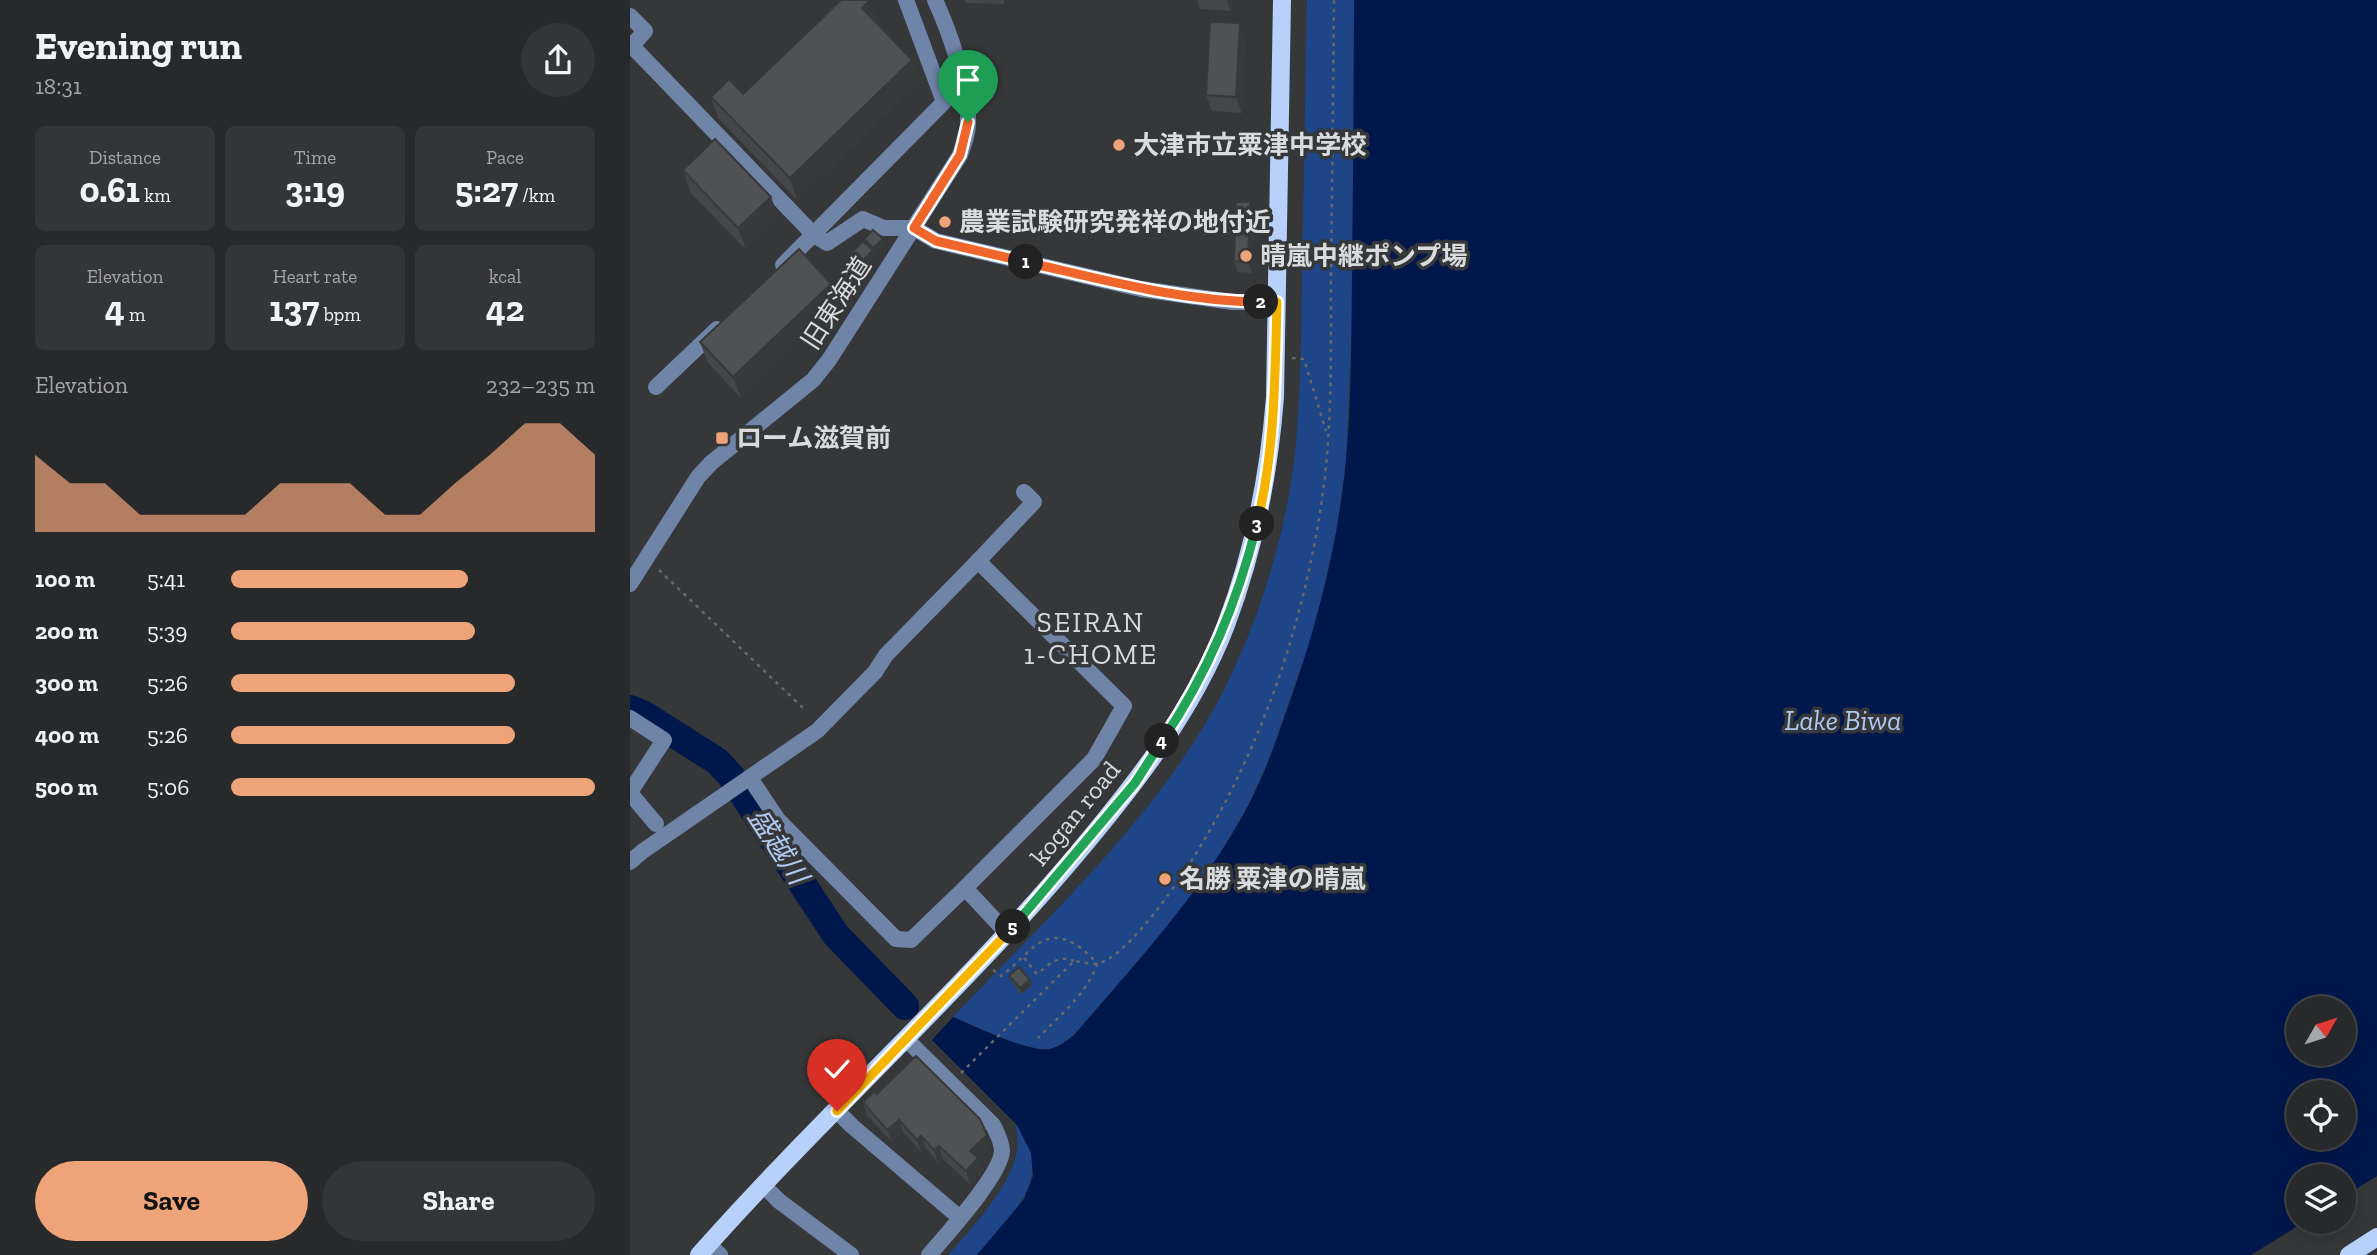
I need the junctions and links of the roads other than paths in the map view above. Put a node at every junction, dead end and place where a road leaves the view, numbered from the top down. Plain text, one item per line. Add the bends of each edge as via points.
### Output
1 (905, 0) edge
2 (935, 0) edge
3 (1282, 0) edge
4 (630, 16) edge
5 (914, 228) junction
6 (814, 235) junction
7 (775, 273) edge
8 (1277, 302) junction
9 (725, 320) edge
10 (656, 387) dead end
11 (1024, 492) dead end
12 (978, 561) junction
13 (630, 584) edge
14 (630, 718) edge
15 (748, 779) junction
16 (630, 793) edge
17 (656, 824) dead end
18 (630, 863) edge
19 (965, 888) junction
20 (1007, 933) junction
21 (906, 1039) junction
22 (837, 1111) junction
23 (764, 1186) junction
24 (960, 1218) junction
25 (2377, 1237) edge
26 (709, 1251) edge
27 (851, 1255) edge
28 (929, 1255) edge
29 (2349, 1255) edge

1 - 6 street via 944,102
2 - 5 street, 旧東海道 via 959,68 968,122 960,155
3 - 8 main road, kogan road
4 - 6 street via 645,31 632,46
5 - 6 street via 884,228 863,219 827,243
5 - 8 street via 936,241 1141,289 1223,301
5 - 13 street, 旧東海道 via 829,360 813,380 711,463
6 - 7 street
8 - 20 main road, kogan road via 1270,454 1247,565 1225,627 1188,703 1135,783
9 - 10 street
11 - 12 street via 1034,502
12 - 15 street via 817,731
12 - 19 street via 1124,706 1094,759
14 - 16 street via 664,740
15 - 18 street
15 - 19 street via 778,820 896,939 911,940
16 - 17 street
19 - 20 street
20 - 21 main road, kogan road
21 - 22 main road, kogan road
21 - 24 street via 987,1118 1001,1144 996,1170
22 - 23 main road, kogan road
22 - 24 street
23 - 26 main road, kogan road
23 - 27 street
24 - 28 street
25 - 29 main road

